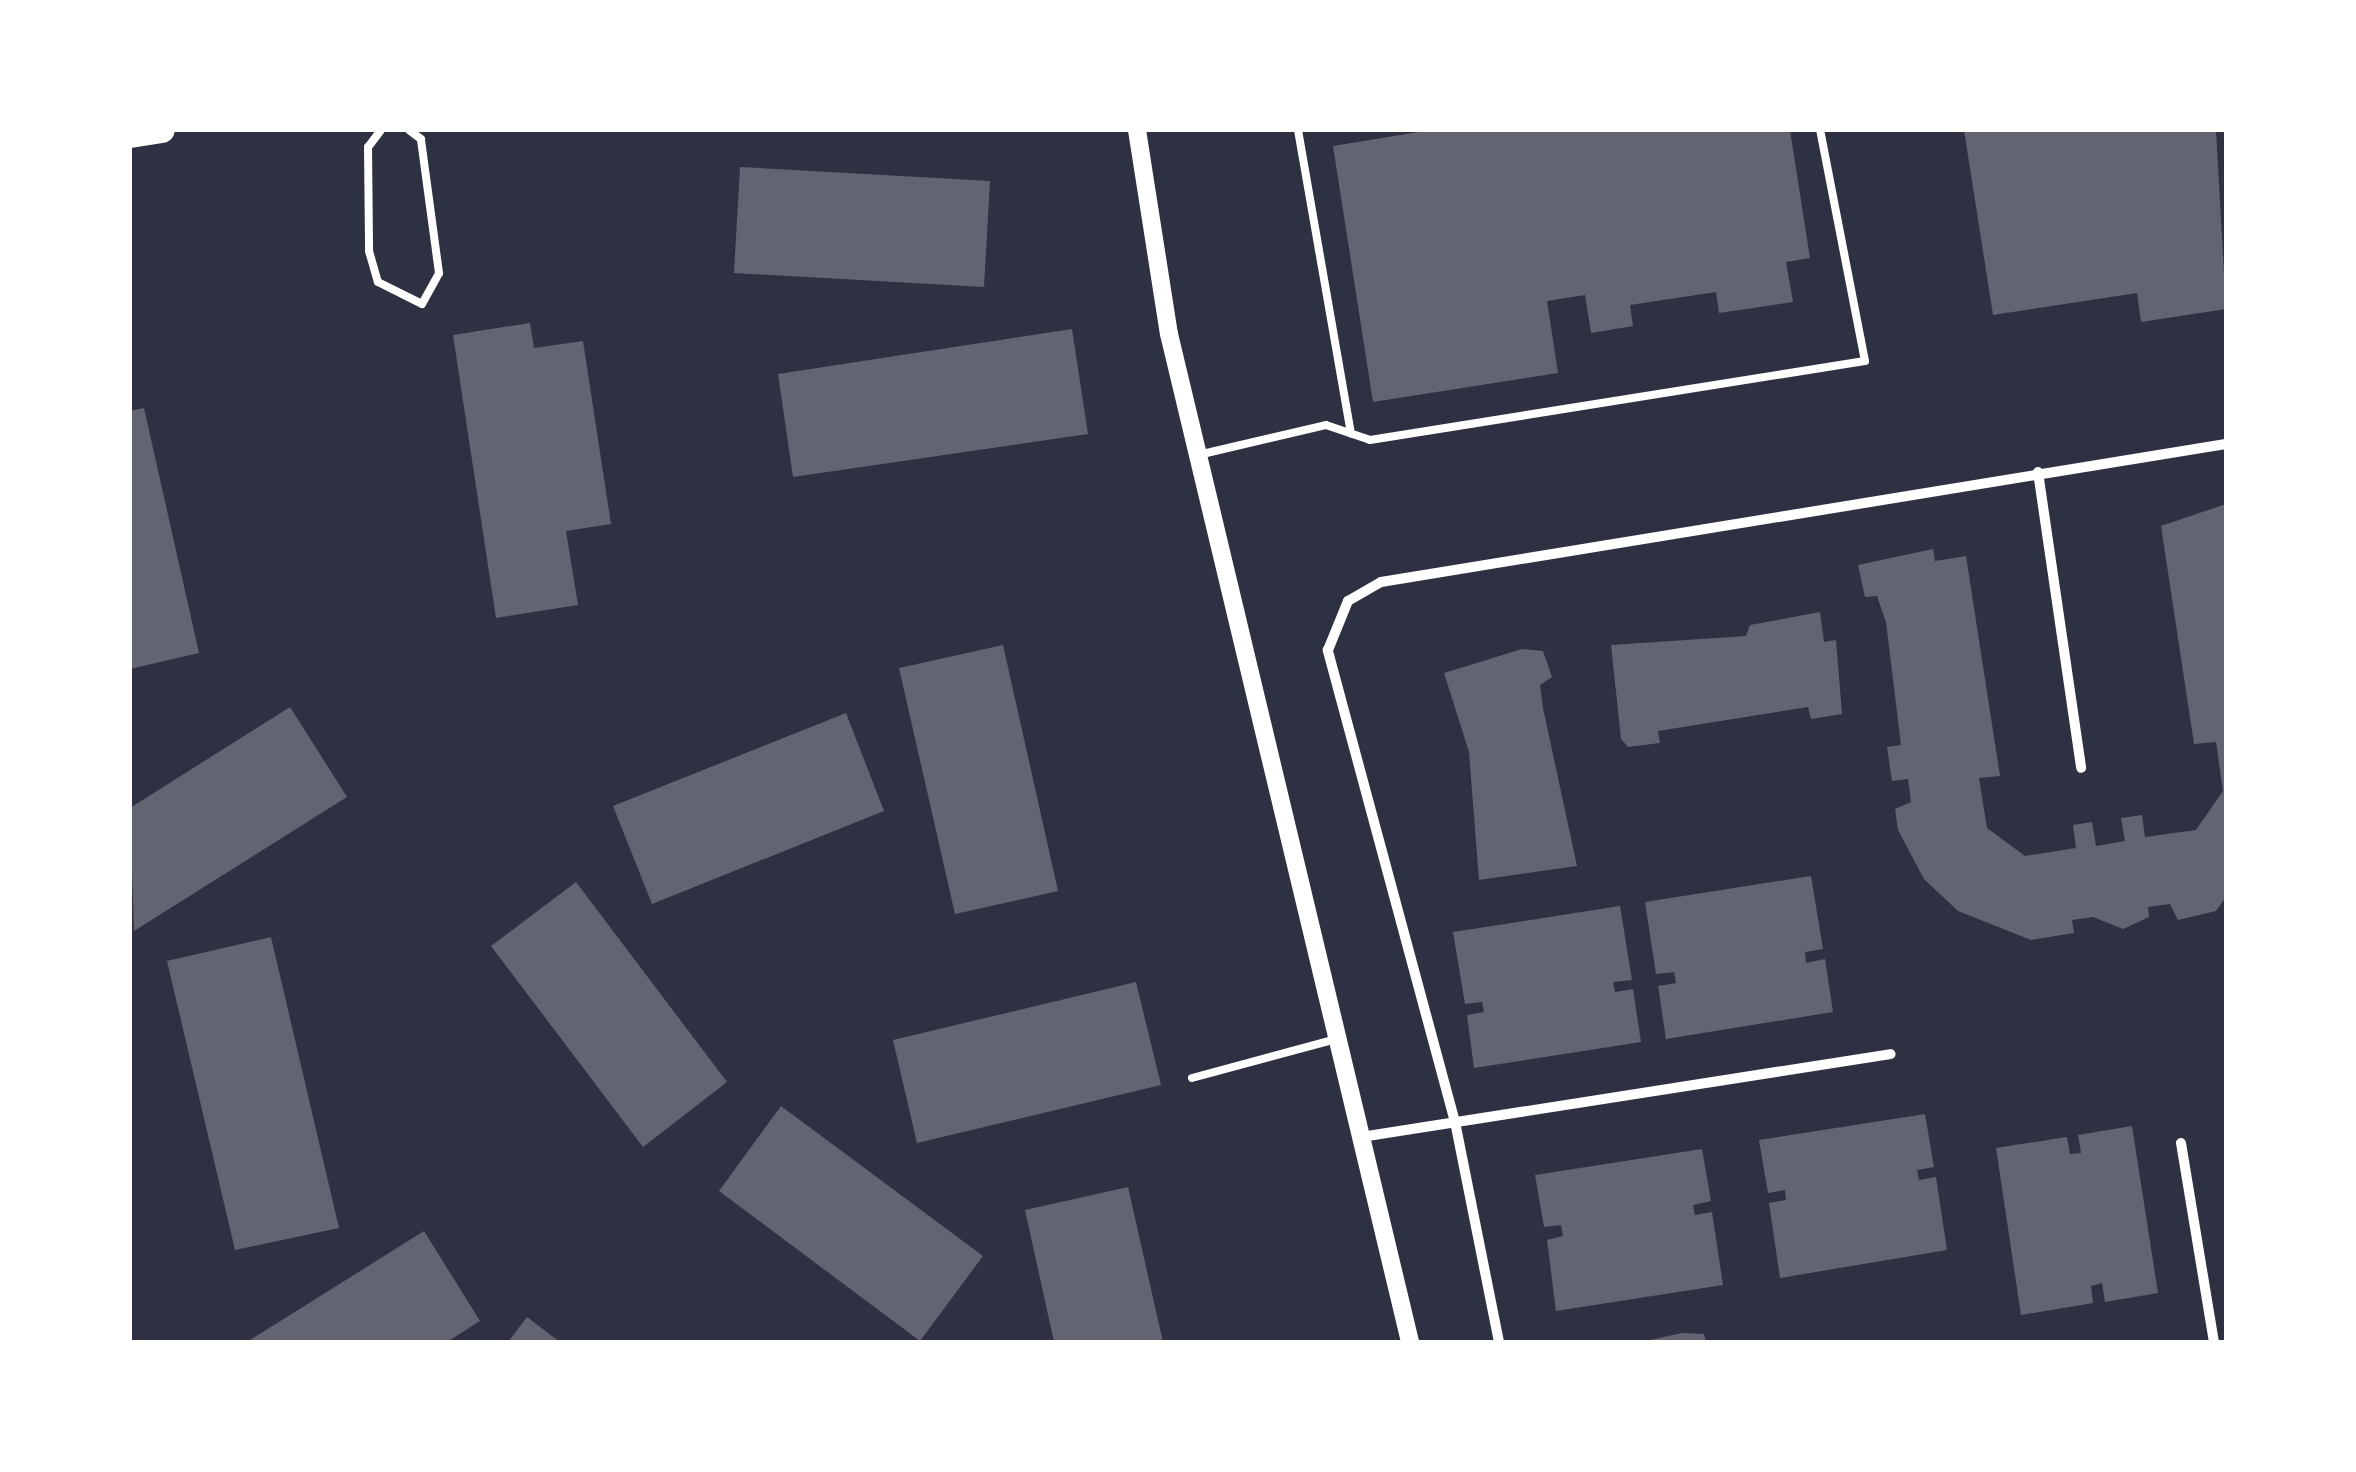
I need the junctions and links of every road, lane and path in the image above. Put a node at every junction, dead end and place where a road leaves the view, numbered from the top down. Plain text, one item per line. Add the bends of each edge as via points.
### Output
1 (162, 130) edge
2 (382, 130) edge
3 (408, 130) edge
4 (1137, 130) edge
5 (1298, 130) edge
6 (1820, 130) edge
7 (130, 135) edge
8 (1350, 433) junction
9 (2226, 444) edge
10 (1198, 455) junction
11 (2038, 472) junction
12 (2081, 768) dead end
13 (1338, 1039) junction
14 (1891, 1054) dead end
15 (1192, 1078) dead end
16 (1455, 1122) junction
17 (1362, 1137) junction
18 (2181, 1144) dead end
19 (1410, 1342) edge
20 (1500, 1342) edge
21 (2214, 1342) edge

1 - 7 main road
2 - 3 lane via 368,148 369,251 378,282 422,304 439,272 421,139
4 - 10 street
5 - 8 lane
6 - 8 lane via 1864,362 1370,440
8 - 10 lane via 1326,425
9 - 11 street
10 - 13 street
11 - 12 street
11 - 16 street via 1382,582 1348,601 1328,650
13 - 15 lane
13 - 17 street
14 - 16 street
16 - 17 street
16 - 20 street
17 - 19 street
18 - 21 street

